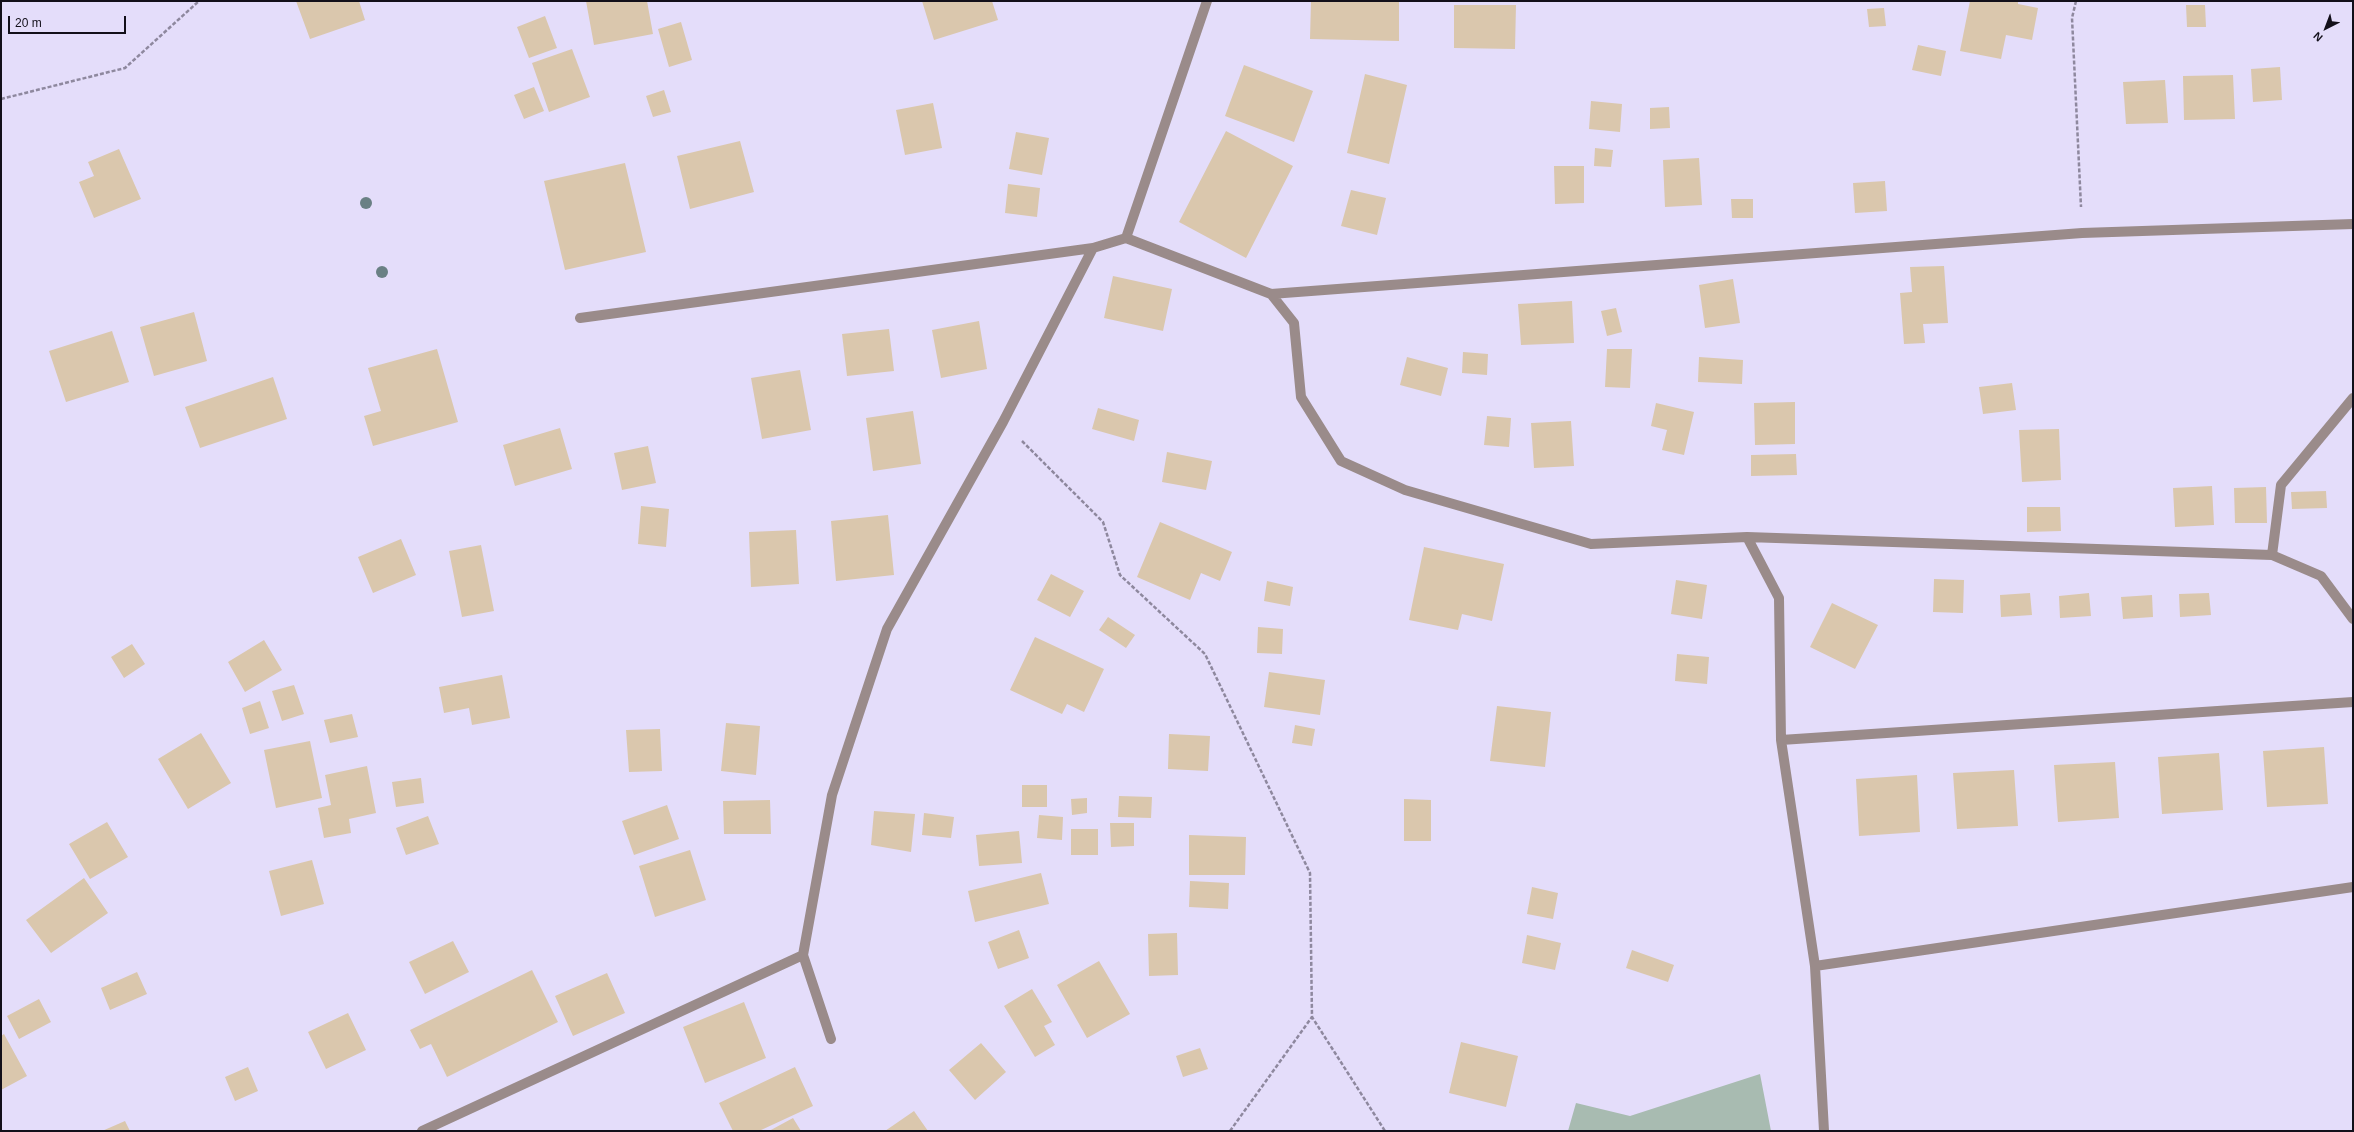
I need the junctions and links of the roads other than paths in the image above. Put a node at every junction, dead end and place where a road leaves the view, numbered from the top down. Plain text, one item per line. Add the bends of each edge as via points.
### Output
1 (1207, 1) edge
2 (2353, 224) edge
3 (1126, 238) junction
4 (1093, 248) junction
5 (1271, 294) junction
6 (580, 318) dead end
7 (2353, 398) edge
8 (1747, 537) junction
9 (2272, 555) junction
10 (2353, 619) edge
11 (2353, 702) edge
12 (1781, 740) junction
13 (2353, 887) edge
14 (804, 955) junction
15 (1815, 966) junction
16 (831, 1039) dead end
17 (422, 1131) edge
18 (1824, 1131) edge

1 - 3 street
2 - 5 street via 2082,233
3 - 4 street
3 - 5 street
4 - 6 street
4 - 14 street via 1003,422 887,629 832,795
5 - 8 street via 1294,322 1301,397 1341,461 1405,490 1591,544
7 - 9 street via 2281,486
8 - 9 street
8 - 12 street via 1779,598
9 - 10 street via 2321,576
11 - 12 street
12 - 15 street
13 - 15 street
14 - 16 street
14 - 17 street
15 - 18 street

